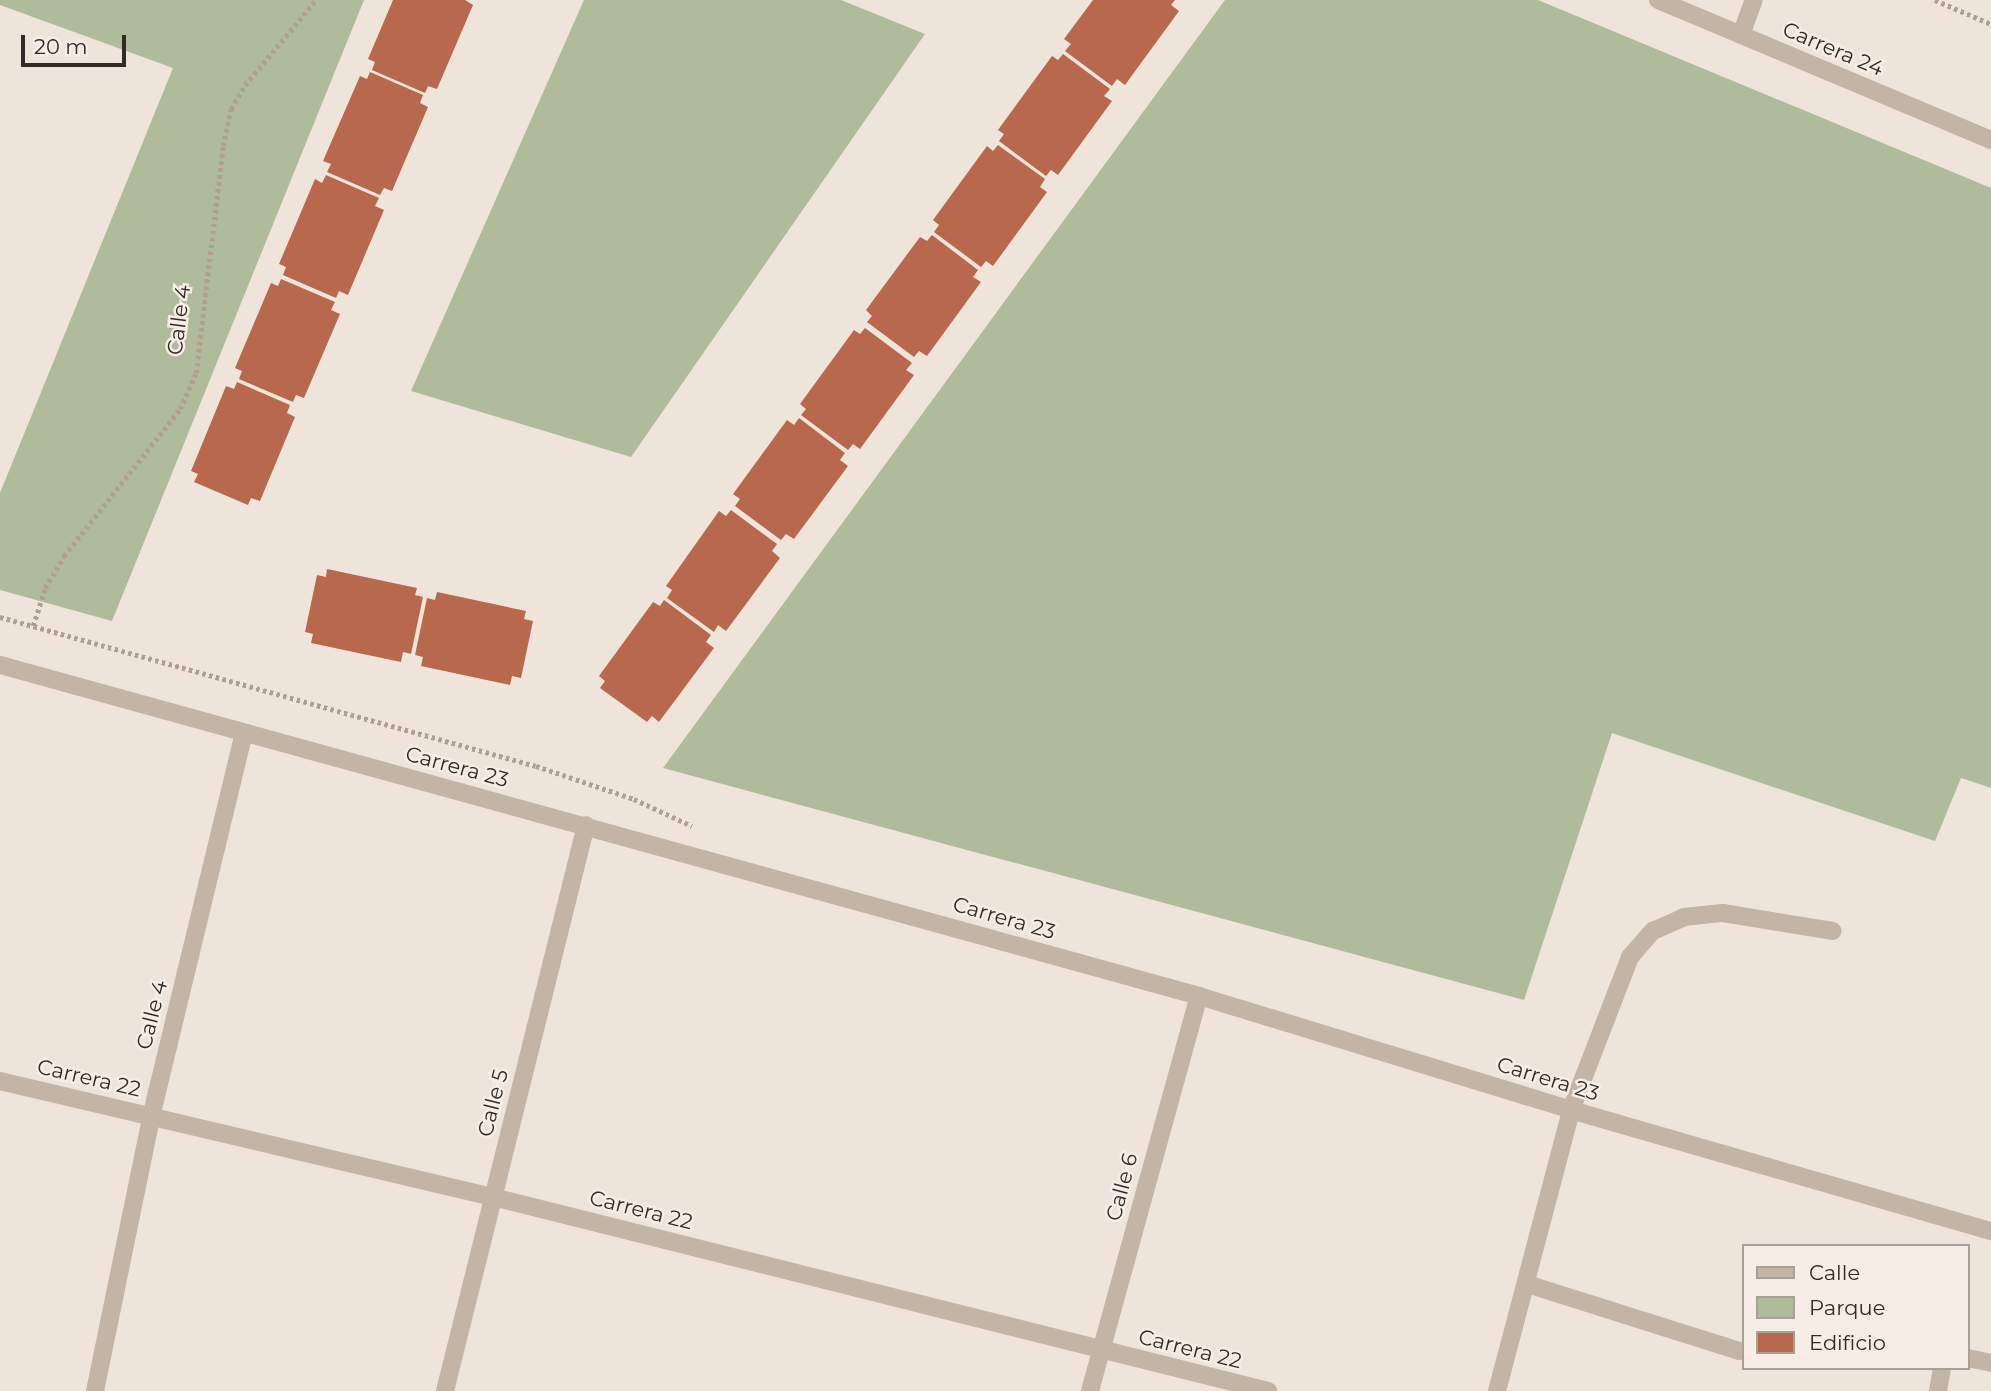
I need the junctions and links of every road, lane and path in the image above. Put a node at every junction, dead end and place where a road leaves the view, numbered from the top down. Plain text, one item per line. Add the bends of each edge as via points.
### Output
1 (316, 0) edge
2 (1658, 0) edge
3 (1755, 0) edge
4 (1935, 0) edge
5 (1991, 24) edge
6 (1741, 35) junction
7 (1991, 140) edge
8 (0, 617) edge
9 (33, 626) junction
10 (0, 665) edge
11 (244, 734) junction
12 (586, 825) junction
13 (695, 829) dead end
14 (1833, 931) dead end
15 (1199, 996) junction
16 (0, 1081) edge
17 (1571, 1110) junction
18 (151, 1117) junction
19 (493, 1196) junction
20 (1991, 1231) edge
21 (1527, 1284) junction
22 (1101, 1350) junction
23 (1740, 1351) dead end
24 (1970, 1358) edge
25 (1991, 1363) edge
26 (1942, 1370) edge
27 (95, 1391) edge
28 (445, 1391) edge
29 (1090, 1391) edge
30 (1268, 1391) edge
31 (1497, 1391) edge
32 (1938, 1391) edge

1 - 9 path, Calle 4 via 245,85 232,109 223,146 196,373 180,409 64,556 45,587
2 - 6 street, Carrera 24
3 - 6 street
4 - 5 path
6 - 7 street, Carrera 24
8 - 9 path
9 - 13 path via 536,766 635,799
10 - 11 street, Carrera 23
11 - 12 street, Carrera 23
11 - 18 street, Calle 4
12 - 15 street, Carrera 23
12 - 19 street, Calle 5
14 - 17 street via 1723,913 1684,917 1653,931 1630,957
15 - 17 street, Carrera 23
15 - 22 street, Calle 6
16 - 18 street, Carrera 22
17 - 20 street, Carrera 23
17 - 21 street
18 - 19 street, Carrera 22
18 - 27 street, Calle 4
19 - 22 street, Carrera 22
19 - 28 street, Calle 5
21 - 23 street
21 - 31 street
22 - 29 street, Calle 6
22 - 30 street, Carrera 22
24 - 25 street
26 - 32 street

